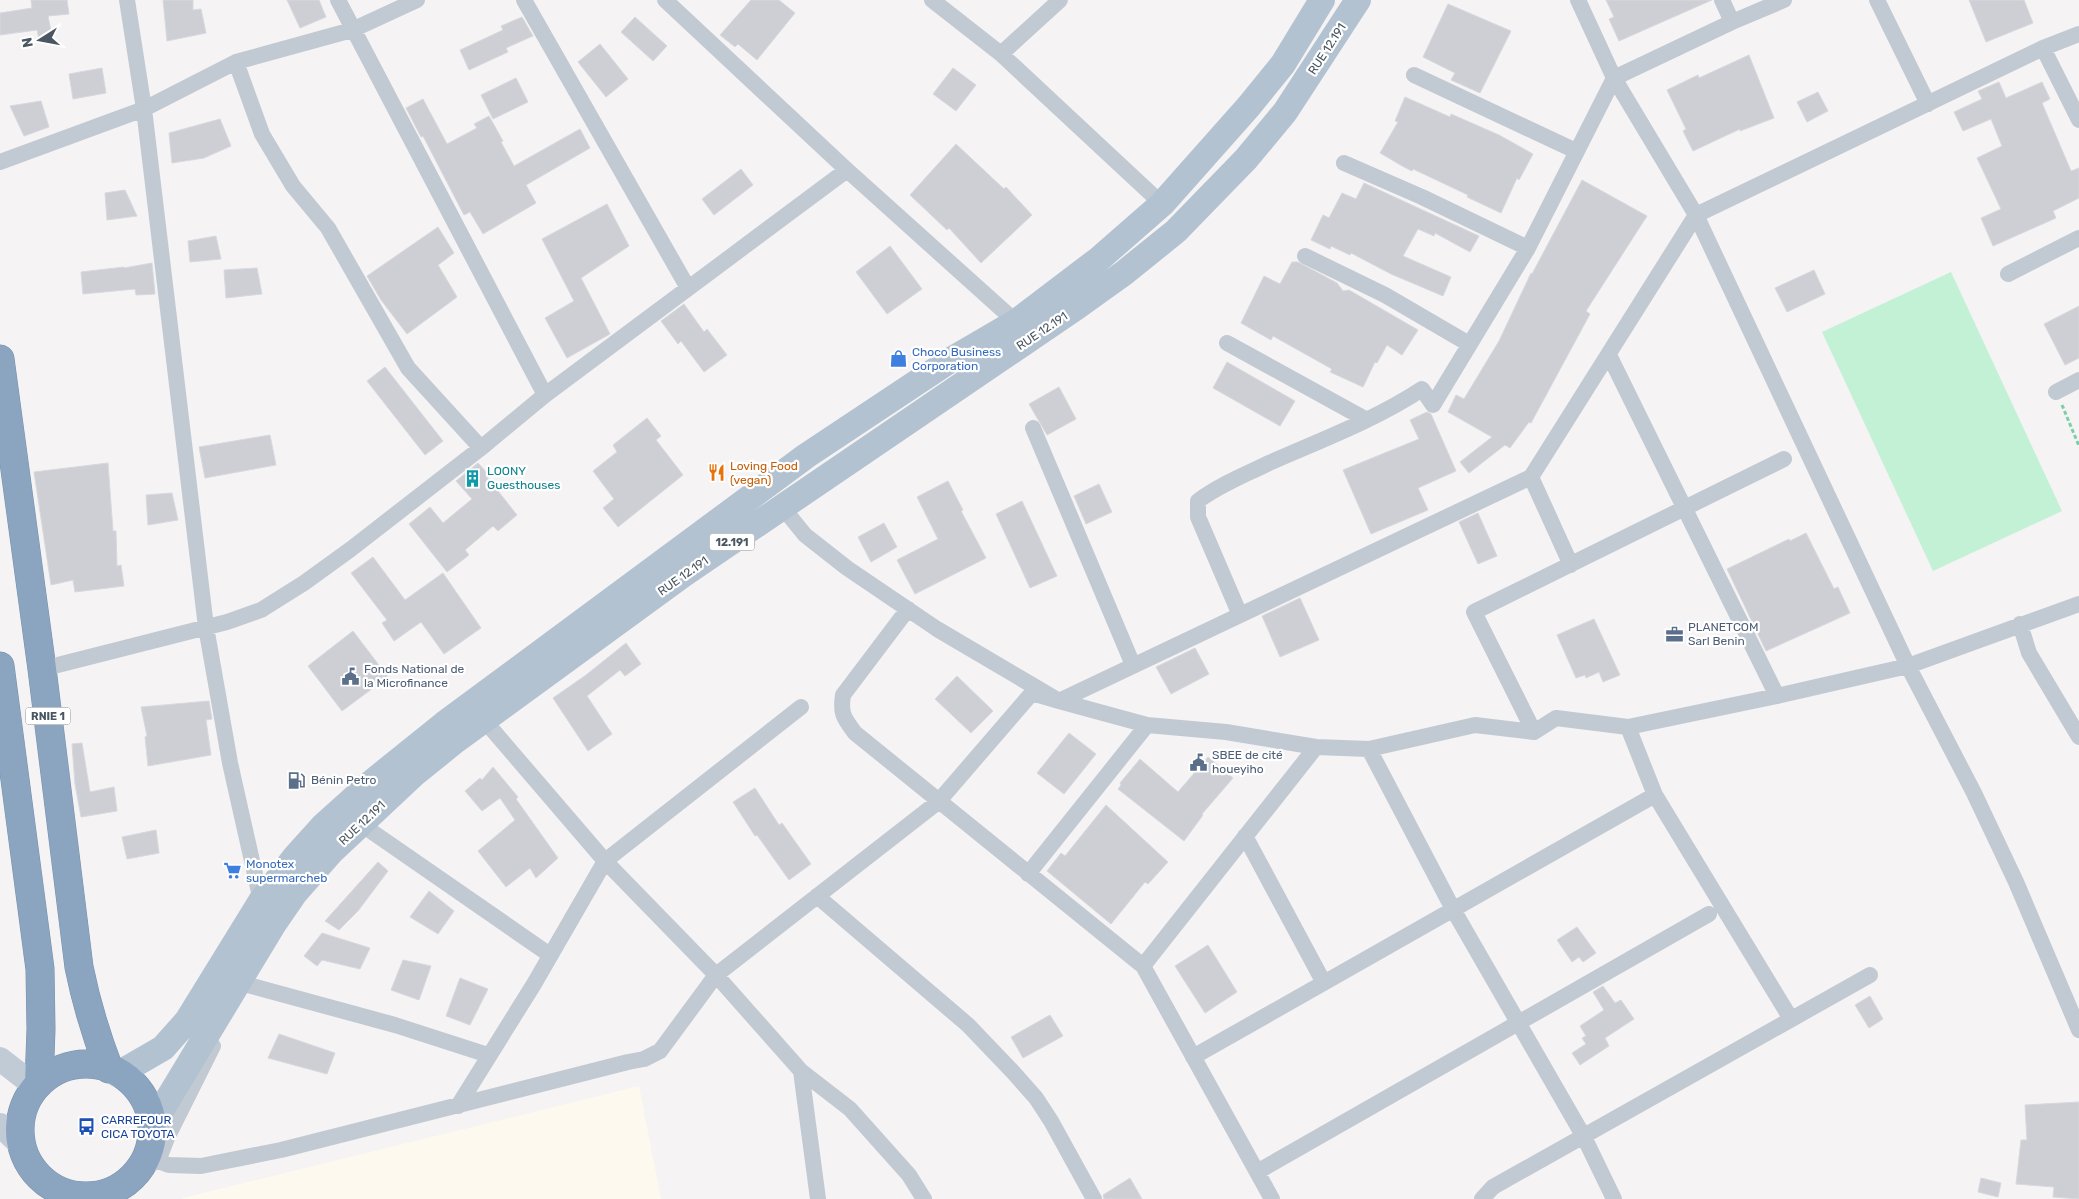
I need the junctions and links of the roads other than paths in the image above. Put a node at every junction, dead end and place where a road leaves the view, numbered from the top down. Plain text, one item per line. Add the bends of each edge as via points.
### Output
1 (127, 0) edge
2 (338, 0) edge
3 (417, 0) edge
4 (524, 0) edge
5 (665, 0) edge
6 (932, 0) edge
7 (1060, 0) edge
8 (1322, 0) edge
9 (1358, 0) edge
10 (1578, 0) edge
11 (1722, 0) edge
12 (1784, 0) edge
13 (1877, 0) edge
14 (1732, 22) junction
15 (352, 30) junction
16 (2079, 34) edge
17 (2043, 48) junction
18 (1001, 54) junction
19 (236, 62) junction
20 (1414, 75) dead end
21 (1614, 78) junction
22 (1928, 104) junction
23 (144, 109) junction
24 (2079, 120) edge
25 (1576, 151) junction
26 (0, 162) edge
27 (1344, 163) dead end
28 (847, 170) junction
29 (1162, 204) junction
30 (1696, 215) junction
31 (2079, 238) edge
32 (1528, 248) junction
33 (1305, 256) dead end
34 (2008, 274) dead end
35 (688, 288) junction
36 (1016, 322) junction
37 (1227, 343) dead end
38 (1470, 344) junction
39 (1609, 354) junction
40 (0, 359) edge
41 (2079, 380) edge
42 (2056, 392) road end
43 (545, 395) junction
44 (1367, 420) junction
45 (1033, 428) dead end
46 (481, 448) junction
47 (1784, 459) dead end
48 (1531, 477) junction
49 (783, 508) junction
50 (1684, 508) junction
51 (1570, 565) junction
52 (2079, 604) edge
53 (908, 609) junction
54 (1240, 615) junction
55 (2020, 624) junction
56 (206, 627) junction
57 (1134, 665) junction
58 (0, 666) edge
59 (1908, 666) junction
60 (42, 669) junction
61 (531, 688) junction
62 (1777, 696) junction
63 (1059, 700) junction
64 (801, 706) dead end
65 (1147, 725) junction
66 (1628, 727) junction
67 (490, 728) junction
68 (1534, 732) junction
69 (2079, 737) edge
70 (1316, 748) junction
71 (1369, 749) junction
72 (1655, 794) junction
73 (938, 802) junction
74 (368, 829) junction
75 (1245, 836) junction
76 (605, 861) junction
77 (1028, 874) junction
78 (817, 896) junction
79 (261, 901) junction
80 (1454, 911) junction
81 (1708, 914) dead end
82 (550, 955) junction
83 (1143, 966) junction
84 (1870, 974) dead end
85 (716, 975) junction
86 (1324, 983) junction
87 (248, 985) junction
88 (1791, 1019) junction
89 (1520, 1022) junction
90 (2079, 1030) edge
91 (488, 1055) junction
92 (1194, 1057) junction
93 (0, 1060) edge
94 (801, 1070) junction
95 (114, 1071) junction
96 (37, 1085) junction
97 (458, 1106) junction
98 (0, 1126) edge
99 (151, 1127) junction
100 (1584, 1137) junction
101 (22, 1146) junction
102 (149, 1165) junction
103 (34, 1171) junction
104 (1257, 1172) junction
105 (49, 1199) edge
106 (136, 1199) edge
107 (818, 1199) edge
108 (924, 1199) edge
109 (1094, 1199) edge
110 (1272, 1199) edge
111 (1482, 1199) edge
112 (1614, 1199) edge

1 - 23 street
2 - 15 street
3 - 15 street
4 - 35 street
5 - 28 street
6 - 18 street
7 - 18 street
8 - 29 main road, RUE 12.191 via 1283,64
9 - 49 main road, RUE 12.191 / 12.191 via 1285,112 1246,159 1176,230 1078,306
10 - 21 street
11 - 14 street
12 - 14 street
13 - 22 street
14 - 21 street
15 - 19 street
15 - 43 street
16 - 17 street
17 - 22 street
17 - 24 street
18 - 29 street
19 - 23 street
19 - 46 street via 262,134 293,186 328,228 408,368
20 - 25 street
21 - 25 street
21 - 30 street
22 - 30 street
23 - 26 street
23 - 56 street
25 - 32 street
27 - 32 street
28 - 35 street
28 - 36 street
29 - 36 main road, RUE 12.191 via 1099,260
30 - 39 street
30 - 59 street
31 - 34 street
32 - 38 street
33 - 38 street via 1386,295
35 - 43 street
36 - 79 main road, RUE 12.191 via 950,361 806,456 444,724 323,826
37 - 44 street
38 - 44 street via 1433,405 1422,389
39 - 48 street
39 - 50 street
40 - 60 highway, RNIE 1
41 - 42 street
43 - 46 street
44 - 54 street via 1238,478 1198,502 1198,517
45 - 57 street
46 - 56 street via 304,583 261,610
47 - 50 street
48 - 51 street
48 - 54 street
49 - 53 street via 805,535
49 - 61 main road, RUE 12.191 / 12.191 via 684,574
50 - 51 street
50 - 62 street
51 - 68 street via 1474,612
52 - 55 street
53 - 63 street
53 - 73 street via 843,696 841,709 855,733
54 - 57 street
55 - 59 street
55 - 69 street via 2029,653
56 - 60 street
56 - 79 street via 230,763
57 - 63 street
58 - 96 highway, RNIE 1 via 40,969 41,1030
59 - 62 street
59 - 90 street via 2016,882
60 - 95 highway, RNIE 1 via 84,996 93,1027
61 - 67 street
61 - 99 main road, RUE 12.191 / 12.191 via 455,741 332,851 273,925
62 - 66 street
63 - 65 street
63 - 73 street via 1032,693
64 - 76 street
65 - 70 street via 1226,732
65 - 77 street
66 - 68 street via 1556,718
66 - 72 street
67 - 74 street
67 - 76 street
68 - 71 street via 1475,725
70 - 71 street
70 - 75 street
71 - 80 street
72 - 80 street
72 - 88 street
73 - 77 street
73 - 78 street
74 - 82 street
74 - 87 street via 302,903 273,942
75 - 83 street
75 - 86 street
76 - 82 street
76 - 85 street
77 - 83 street
78 - 85 street
78 - 109 street via 968,1025 1013,1072 1051,1121
79 - 95 main road, RUE 12.191 via 175,1036 163,1048
80 - 86 street
80 - 89 street
81 - 89 street
82 - 91 street
83 - 92 street
84 - 88 street
85 - 94 street
85 - 97 street via 660,1051 644,1059
86 - 92 street
87 - 91 street via 395,1025
87 - 102 street via 217,1038 167,1138
88 - 100 street
89 - 100 street
89 - 104 street
91 - 97 street
92 - 104 street
93 - 96 street
94 - 107 street
94 - 108 street via 850,1109 909,1175
95 - 96 highway, RNIE 1 via 91,1064 72,1065 54,1072
95 - 99 highway, RNIE 1 via 130,1082 141,1096
96 - 101 highway, RNIE 1 via 23,1112
97 - 102 street via 281,1150 201,1166
98 - 101 street
99 - 102 highway, RNIE 1
100 - 111 street via 1493,1187
100 - 112 street
101 - 103 highway, RNIE 1
102 - 103 highway, RNIE 1 via 124,1185 102,1194 86,1196 56,1189
102 - 106 highway, RNIE 1
103 - 105 highway, RNIE 1
104 - 110 street

